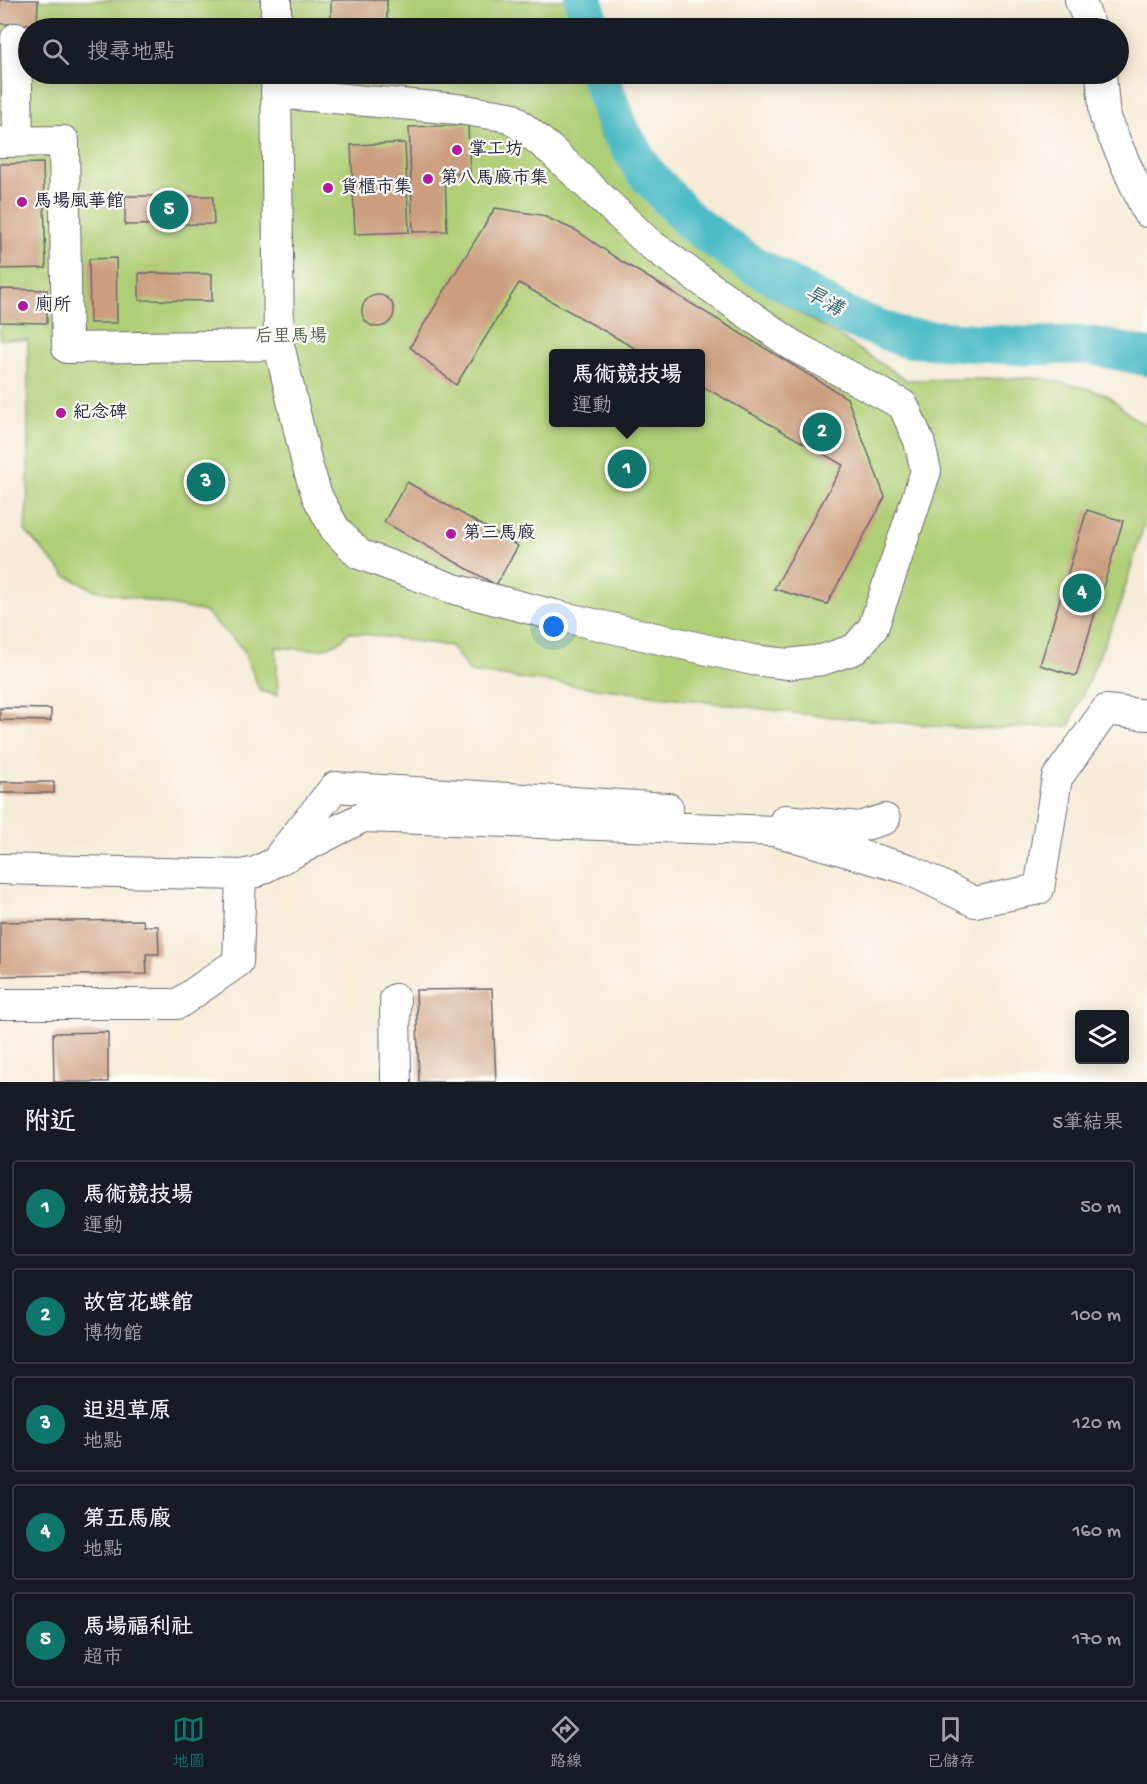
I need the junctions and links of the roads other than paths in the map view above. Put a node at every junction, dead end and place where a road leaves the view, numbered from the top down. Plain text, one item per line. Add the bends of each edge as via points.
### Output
1 (276, 0) edge
2 (1080, 0) edge
3 (276, 18) edge
4 (1087, 18) edge
5 (16, 38) dead end
6 (276, 84) edge
7 (283, 84) edge
8 (1102, 84) edge
9 (9, 142) edge
10 (1147, 212) edge
11 (279, 345) junction
12 (1147, 715) edge
13 (885, 819) dead end
14 (273, 863) junction
15 (0, 869) edge
16 (241, 875) junction
17 (395, 999) dead end
18 (0, 1004) edge
19 (396, 1082) edge

1 - 3 street
2 - 4 street
5 - 9 street
6 - 11 street
7 - 11 street via 510,117 552,151 650,244 792,345 903,405 919,441 926,471 873,627 855,649 822,660 788,664 753,660 465,592 359,554 335,529 317,496
8 - 10 street via 1105,118
9 - 11 street via 64,141 67,348
12 - 14 street via 1106,710 1057,778 1039,890 975,902 908,868 775,831 363,817
13 - 14 street via 859,828 687,809 335,787
14 - 16 street
15 - 16 street
16 - 18 street via 238,962 178,1004
17 - 19 street

